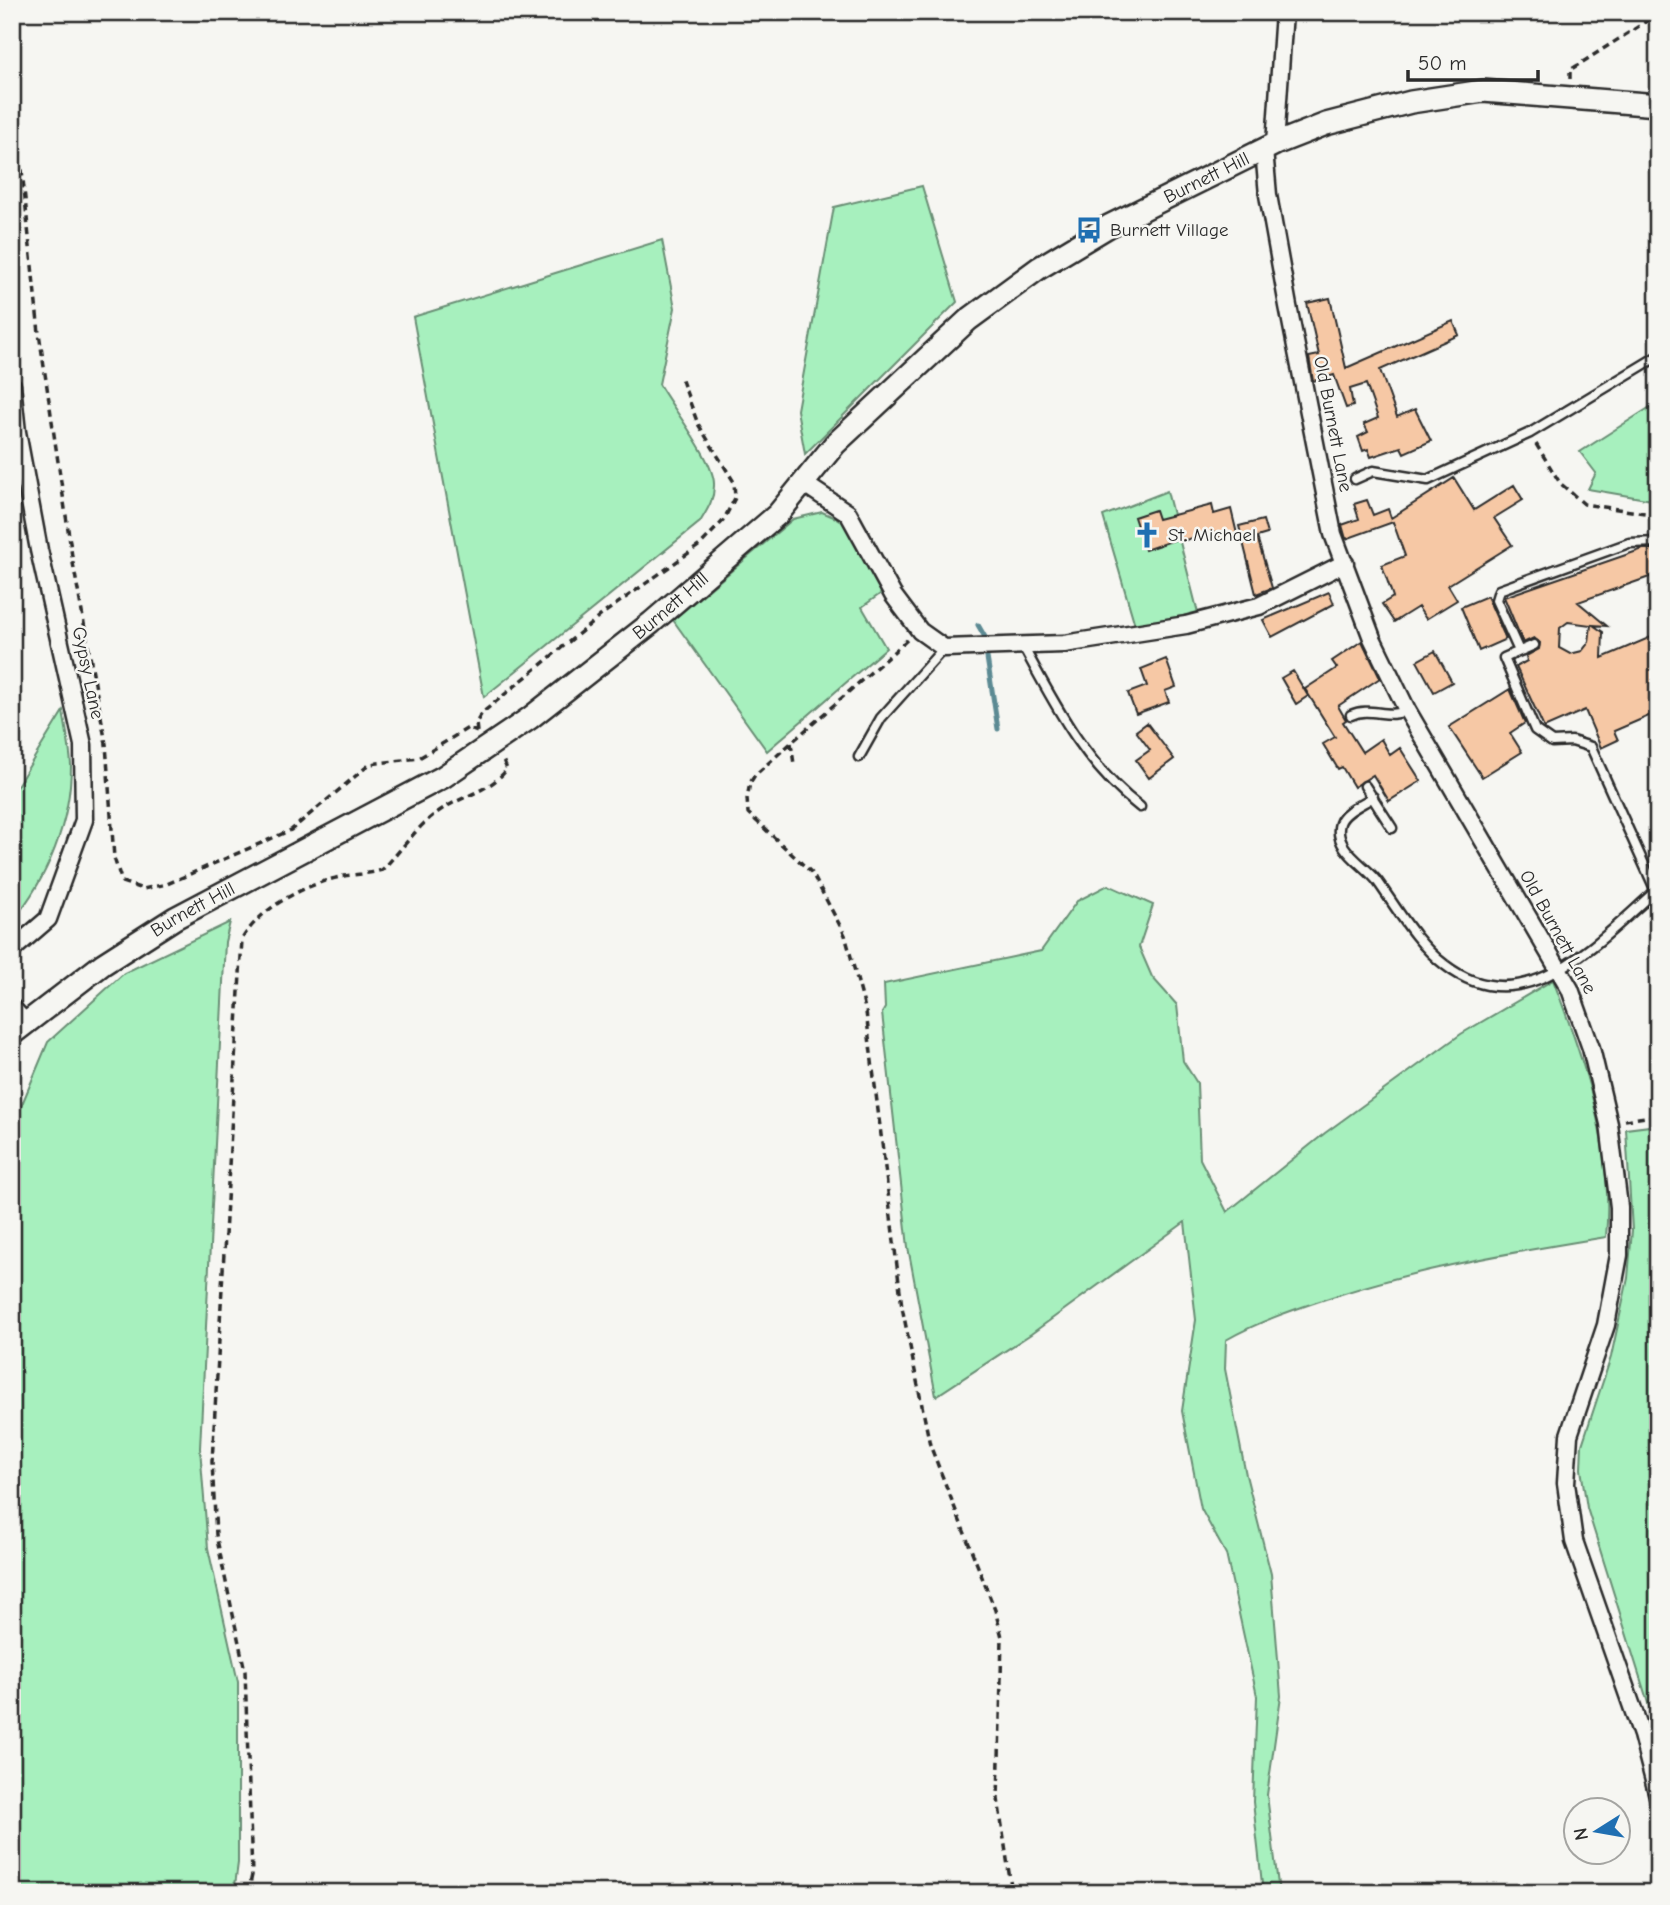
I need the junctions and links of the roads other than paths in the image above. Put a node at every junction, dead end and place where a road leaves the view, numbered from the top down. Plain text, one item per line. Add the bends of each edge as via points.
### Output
1 (1284, 12) edge
2 (1658, 105) edge
3 (1270, 147) junction
4 (1658, 356) edge
5 (12, 385) edge
6 (1355, 479) dead end
7 (803, 483) junction
8 (1658, 542) edge
9 (1345, 563) junction
10 (1022, 644) junction
11 (1534, 645) dead end
12 (944, 648) junction
13 (1519, 651) junction
14 (1407, 710) junction
15 (1351, 715) dead end
16 (859, 757) dead end
17 (1365, 786) dead end
18 (1373, 797) junction
19 (1140, 807) dead end
20 (1392, 828) dead end
21 (1657, 890) edge
22 (12, 950) edge
23 (1559, 971) junction
24 (17, 1022) edge
25 (1658, 1796) edge

1 - 3 street, Old Burnett Lane
2 - 3 main road, Burnett Hill via 1483,91 1411,102 1326,124
3 - 7 main road, Burnett Hill via 1109,226 1006,291 867,411
3 - 9 street, Old Burnett Lane via 1268,195 1288,306 1333,534
4 - 6 lane via 1530,433 1427,480 1373,471
5 - 22 street, Gypsy Lane via 39,550 83,745 84,820 48,919
7 - 12 street via 848,513 893,595 920,631
7 - 24 main road, Burnett Hill via 778,514 651,623 384,809 175,918
8 - 13 lane via 1629,543 1499,590 1496,600
9 - 10 street via 1259,606 1186,625 1064,644
9 - 14 street, Old Burnett Lane via 1372,638
10 - 12 street
10 - 19 lane via 1059,713 1101,771
11 - 13 lane
12 - 16 lane via 881,718
13 - 21 lane via 1504,658 1535,730 1552,743 1572,741 1591,747
14 - 15 lane via 1388,715 1367,710
14 - 23 street, Old Burnett Lane
17 - 18 lane
18 - 20 lane
18 - 23 lane via 1346,814 1339,824 1341,842 1348,854 1369,869 1418,938 1444,965 1473,982 1500,987 1514,987
21 - 23 lane
23 - 25 street, Old Burnett Lane via 1591,1048 1609,1124 1619,1207 1619,1255 1606,1325 1569,1435 1566,1483 1574,1541 1642,1735

